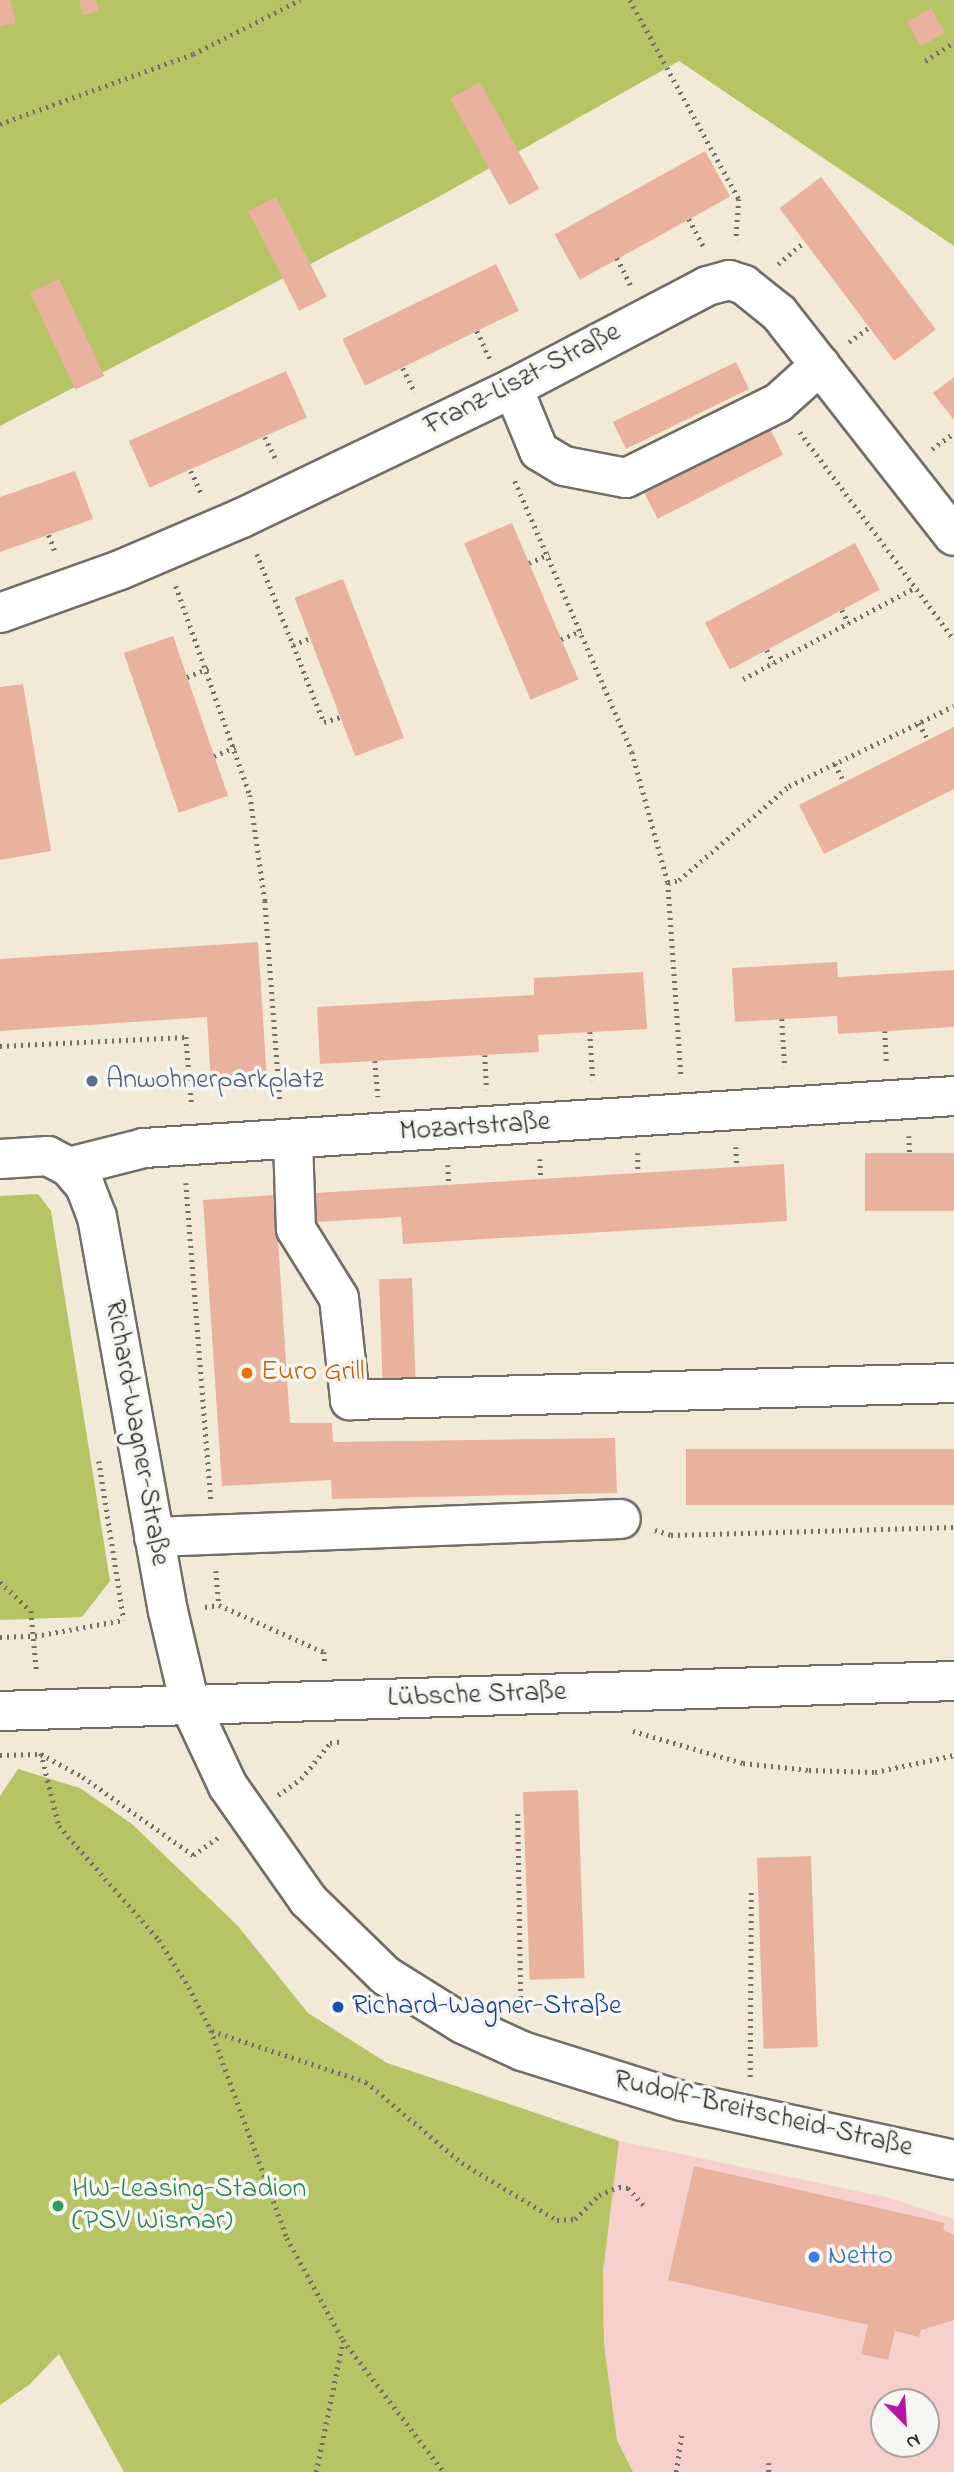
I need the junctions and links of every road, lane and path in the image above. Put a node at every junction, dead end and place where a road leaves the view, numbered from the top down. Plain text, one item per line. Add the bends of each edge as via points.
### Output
1 (300, 0) edge
2 (630, 0) edge
3 (954, 42) edge
4 (925, 61) dead end
5 (0, 124) edge
6 (689, 219) dead end
7 (736, 242) dead end
8 (804, 242) dead end
9 (708, 254) dead end
10 (617, 258) dead end
11 (774, 268) dead end
12 (634, 290) dead end
13 (868, 328) dead end
14 (477, 331) dead end
15 (830, 357) junction
16 (403, 368) dead end
17 (502, 375) junction
18 (417, 398) dead end
19 (778, 403) junction
20 (954, 433) edge
21 (265, 437) dead end
22 (926, 454) dead end
23 (279, 466) dead end
24 (191, 471) dead end
25 (514, 479) dead end
26 (205, 501) dead end
27 (242, 518) junction
28 (49, 535) dead end
29 (954, 536) edge
30 (164, 552) junction
31 (549, 554) junction
32 (59, 561) dead end
33 (529, 563) dead end
34 (916, 587) junction
35 (842, 610) dead end
36 (0, 613) edge
37 (849, 623) junction
38 (581, 631) junction
39 (310, 638) dead end
40 (561, 639) dead end
41 (954, 639) edge
42 (293, 645) junction
43 (767, 650) dead end
44 (774, 663) junction
45 (209, 668) junction
46 (187, 677) dead end
47 (743, 679) dead end
48 (954, 706) edge
49 (340, 717) dead end
50 (919, 723) junction
51 (928, 740) dead end
52 (235, 747) junction
53 (214, 756) dead end
54 (835, 764) junction
55 (844, 782) dead end
56 (668, 883) junction
57 (782, 1019) dead end
58 (885, 1031) dead end
59 (590, 1032) dead end
60 (0, 1046) edge
61 (485, 1055) dead end
62 (375, 1061) dead end
63 (887, 1068) dead end
64 (786, 1073) dead end
65 (681, 1082) dead end
66 (593, 1086) dead end
67 (954, 1096) edge
68 (280, 1104) dead end
69 (488, 1105) dead end
70 (379, 1112) dead end
71 (188, 1128) junction
72 (293, 1140) junction
73 (0, 1159) edge
74 (69, 1167) junction
75 (954, 1383) edge
76 (98, 1454) dead end
77 (621, 1519) joint
78 (954, 1527) edge
79 (214, 1534) junction
80 (154, 1537) junction
81 (0, 1582) edge
82 (219, 1605) dead end
83 (124, 1620) dead end
84 (35, 1636) junction
85 (0, 1637) edge
86 (954, 1681) edge
87 (190, 1705) junction
88 (39, 1709) junction
89 (0, 1711) edge
90 (619, 1729) dead end
91 (356, 1739) dead end
92 (330, 1743) dead end
93 (41, 1754) junction
94 (0, 1755) edge
95 (954, 1755) edge
96 (518, 1814) dead end
97 (751, 1888) dead end
98 (211, 2031) junction
99 (522, 2050) junction
100 (750, 2117) junction
101 (954, 2160) edge
102 (644, 2205) dead end
103 (343, 2340) junction
104 (682, 2432) dead end
105 (769, 2463) dead end
106 (316, 2472) edge
107 (444, 2472) edge
108 (676, 2472) edge
109 (769, 2472) edge

1 - 5 path via 193,54
2 - 7 path via 739,199
3 - 4 path
6 - 9 path
8 - 11 path
10 - 12 path
13 - 15 path
14 - 17 path
15 - 17 street, Franz-Liszt-Straße via 744,285 729,280
15 - 19 street
15 - 29 street, Franz-Liszt-Straße
16 - 18 path
17 - 19 street via 539,451 564,466 626,478
17 - 27 street, Franz-Liszt-Straße
19 - 34 path
20 - 22 path
21 - 23 path
24 - 26 path
25 - 31 path
27 - 30 street, Franz-Liszt-Straße
27 - 42 path
28 - 32 path
30 - 36 street, Franz-Liszt-Straße
30 - 45 path
31 - 33 path
31 - 38 path
34 - 37 path
34 - 41 path
35 - 37 path
37 - 44 path
38 - 40 path
38 - 56 path via 632,752
39 - 42 path
42 - 49 path via 324,722
43 - 44 path
44 - 47 path
45 - 46 path
45 - 52 path
48 - 50 path
50 - 51 path
50 - 54 path
52 - 53 path
52 - 68 path via 250,795 265,901
54 - 55 path
54 - 56 path via 789,786 679,880
56 - 65 path
57 - 64 path
58 - 63 path
59 - 66 path
60 - 71 path via 186,1037
61 - 69 path
62 - 70 path
67 - 72 street, Mozartstraße
71 - 72 street, Mozartstraße
71 - 74 street, Mozartstraße via 144,1148
71 - 79 path
72 - 75 street via 296,1229 339,1298 350,1400
73 - 74 street via 48,1156
74 - 80 street, Richard-Wagner-Straße via 85,1186 97,1217
76 - 83 path
77 - 78 path via 671,1535
77 - 79 street
79 - 80 street
79 - 82 path
80 - 87 street, Richard-Wagner-Straße
81 - 84 path via 31,1611
84 - 85 path
84 - 88 path
86 - 87 street, Lübsche Straße
87 - 88 street, Lübsche Straße
87 - 99 street, Rudolf-Breitscheid-Straße via 228,1786 309,1900 386,1976 463,2024
88 - 89 street, Lübsche Straße
88 - 93 path
90 - 95 path via 743,1763 809,1770 875,1772
91 - 92 path
93 - 94 path
93 - 98 path via 59,1826 159,1940
96 - 99 path
97 - 100 path
98 - 102 path via 366,2081 462,2164 557,2220 575,2219 599,2195 618,2187 628,2188
98 - 103 path via 287,2238
99 - 100 street, Rudolf-Breitscheid-Straße via 682,2101
100 - 101 street, Rudolf-Breitscheid-Straße
103 - 106 path
103 - 107 path
104 - 108 path
105 - 109 path

